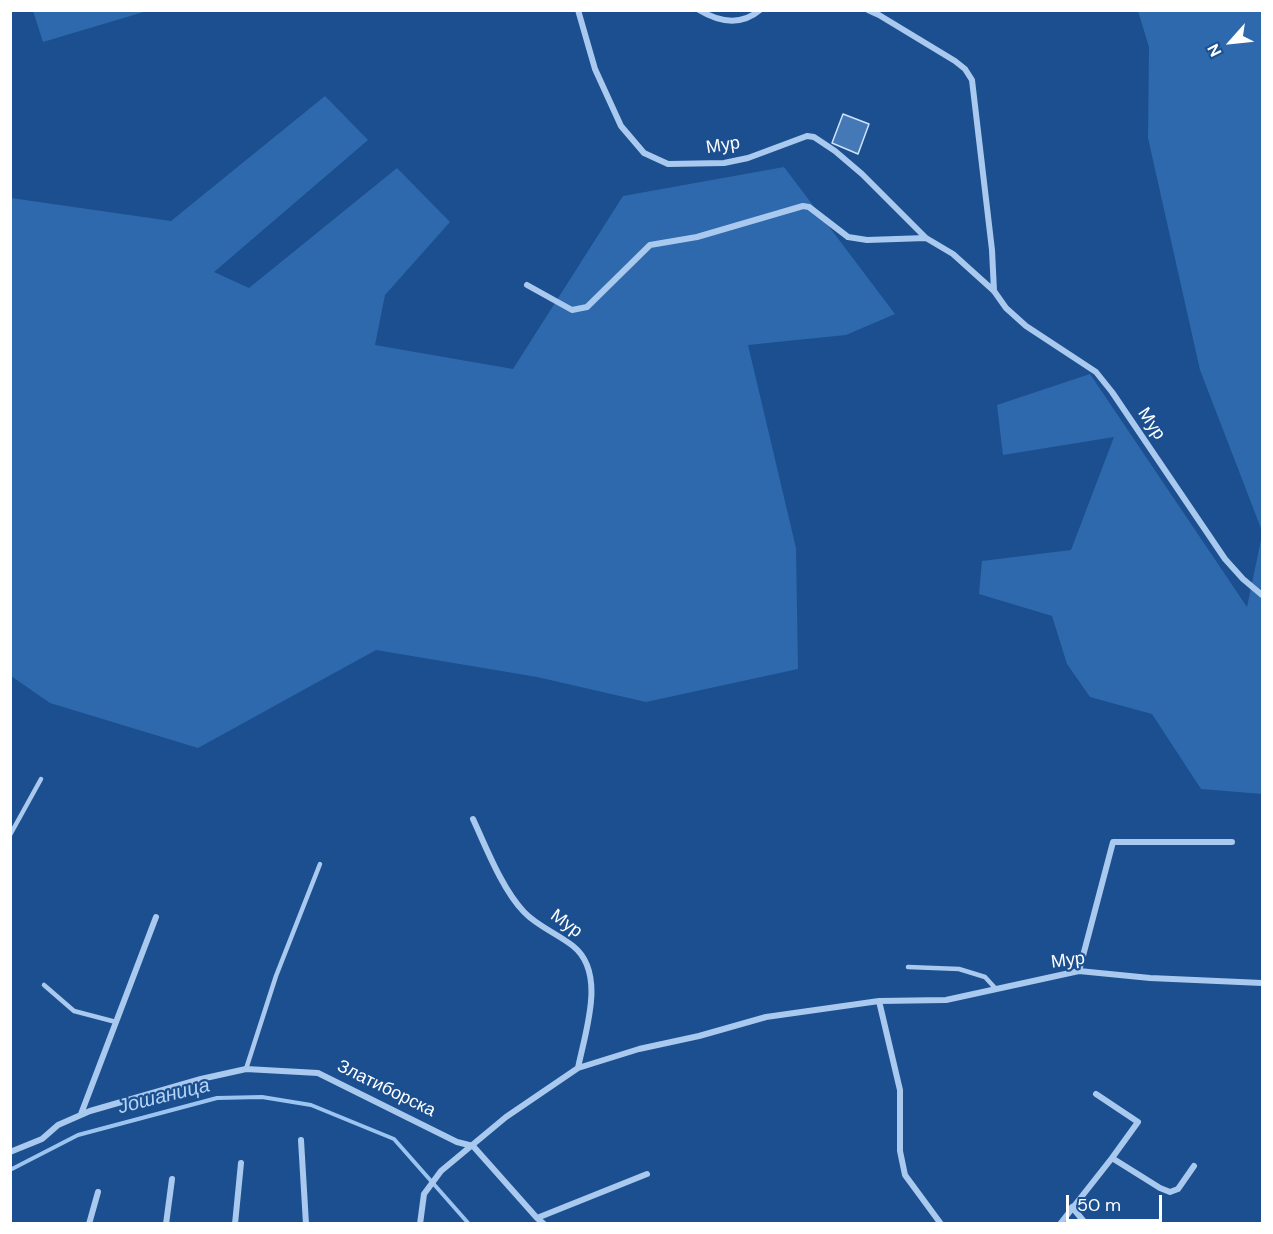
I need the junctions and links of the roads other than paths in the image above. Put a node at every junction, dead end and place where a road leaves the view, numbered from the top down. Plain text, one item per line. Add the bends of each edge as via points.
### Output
1 (578, 10) edge
2 (699, 10) edge
3 (760, 10) edge
4 (868, 10) edge
5 (926, 238) junction
6 (527, 285) dead end
7 (994, 291) junction
8 (1263, 595) edge
9 (41, 779) dead end
10 (473, 819) dead end
11 (10, 835) edge
12 (1232, 842) dead end
13 (320, 864) dead end
14 (156, 917) dead end
15 (908, 967) dead end
16 (1079, 971) junction
17 (1263, 983) edge
18 (44, 985) dead end
19 (996, 989) junction
20 (879, 1002) junction
21 (116, 1022) junction
22 (578, 1068) junction
23 (246, 1069) junction
24 (1096, 1094) dead end
25 (81, 1114) junction
26 (301, 1140) dead end
27 (473, 1146) junction
28 (10, 1152) edge
29 (1112, 1158) junction
30 (241, 1163) dead end
31 (1194, 1166) dead end
32 (647, 1174) dead end
33 (172, 1179) dead end
34 (98, 1192) dead end
35 (1072, 1207) junction
36 (537, 1218) junction
37 (89, 1224) edge
38 (166, 1224) edge
39 (235, 1224) edge
40 (306, 1224) edge
41 (420, 1224) edge
42 (544, 1224) edge
43 (941, 1224) edge
44 (1060, 1224) edge
45 (1086, 1224) edge

1 - 5 street, Мур via 595,69 621,126 644,153 668,165 724,163 814,137 862,174
2 - 3 street via 731,22
4 - 7 street via 955,61 972,80
5 - 6 street via 848,237 803,206 697,237 650,245 580,310 572,310
5 - 7 street, Мур via 953,254
7 - 8 street, Мур via 1006,309 1026,326 1096,372 1225,559
9 - 11 lane
10 - 22 street, Мур via 501,879 524,912 585,958 592,978
12 - 16 street via 1113,842
13 - 23 lane via 276,976
14 - 21 street
15 - 19 lane via 959,969 986,977
16 - 17 street, Мур
16 - 19 street, Мур
18 - 21 lane via 74,1011
19 - 20 street, Мур via 946,1000
20 - 22 street, Мур via 766,1017
20 - 43 street via 900,1089 904,1175
21 - 25 street
22 - 27 street, Мур via 506,1117
23 - 25 street, Златиборска
23 - 27 street, Златиборска via 318,1073 457,1142
24 - 29 street via 1138,1122
25 - 28 street, Златиборска via 58,1125 42,1139
26 - 40 street
27 - 36 street
27 - 41 street, Мур via 441,1172 424,1194
29 - 31 street via 1170,1192 1178,1189
29 - 35 street
30 - 39 street
32 - 36 street
33 - 38 street
34 - 37 street
35 - 44 street
35 - 45 street
36 - 42 street

